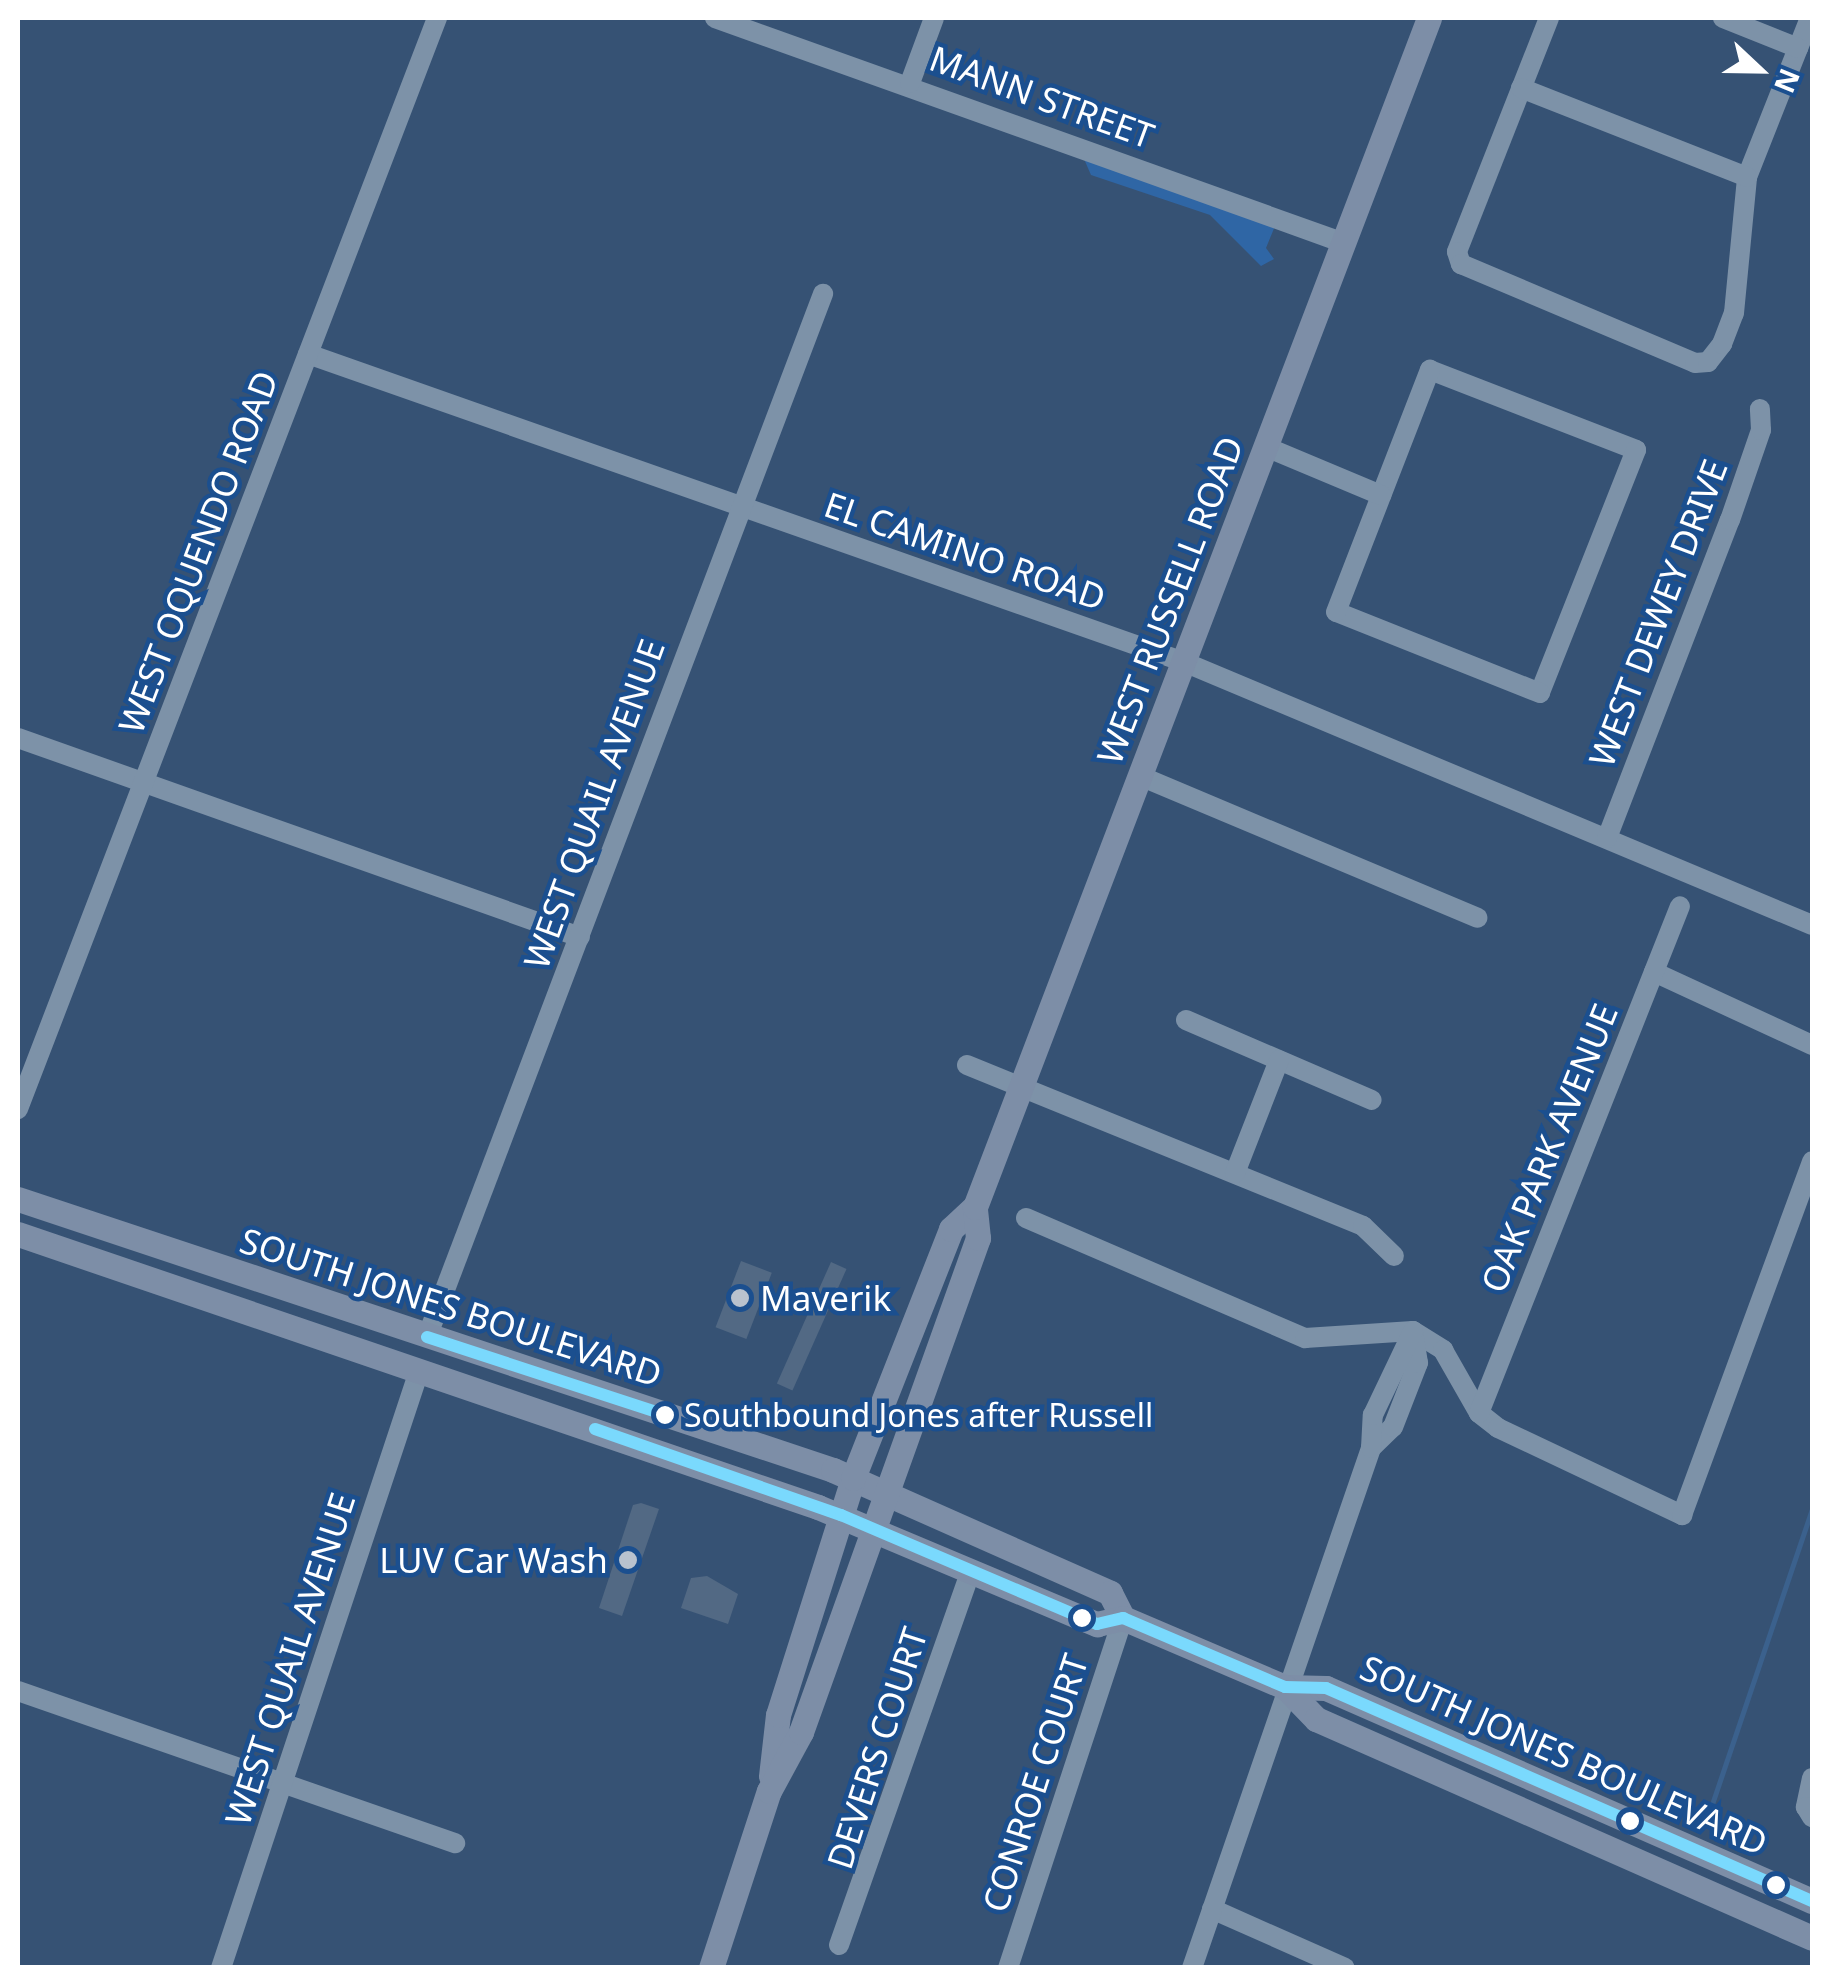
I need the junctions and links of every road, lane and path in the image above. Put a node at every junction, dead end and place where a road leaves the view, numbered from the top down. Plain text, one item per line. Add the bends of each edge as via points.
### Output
1 (437, 18) edge
2 (715, 18) edge
3 (934, 18) edge
4 (1430, 18) edge
5 (1549, 18) edge
6 (1723, 18) edge
7 (1810, 18) edge
8 (1798, 48) junction
9 (910, 83) junction
10 (1521, 88) junction
11 (1747, 177) junction
12 (1344, 243) junction
13 (823, 294) dead end
14 (308, 354) junction
15 (1760, 409) dead end
16 (1266, 447) junction
17 (1382, 495) junction
18 (743, 508) junction
19 (1184, 662) junction
20 (18, 738) edge
21 (1140, 776) junction
22 (146, 782) junction
23 (1606, 838) junction
24 (1680, 906) dead end
25 (1477, 918) dead end
26 (1812, 925) edge
27 (580, 937) junction
28 (1654, 972) junction
29 (1186, 1020) dead end
30 (1812, 1045) edge
31 (1279, 1060) junction
32 (967, 1065) dead end
33 (1022, 1085) junction
34 (1372, 1100) dead end
35 (18, 1109) edge
36 (1812, 1162) edge
37 (1236, 1173) junction
38 (18, 1198) edge
39 (976, 1207) junction
40 (1026, 1218) dead end
41 (18, 1234) edge
42 (1394, 1256) dead end
43 (1413, 1331) junction
44 (427, 1338) junction
45 (419, 1371) junction
46 (1479, 1413) junction
47 (854, 1478) junction
48 (882, 1491) junction
49 (841, 1515) junction
50 (868, 1527) junction
51 (971, 1570) junction
52 (1124, 1618) junction
53 (1285, 1687) junction
54 (18, 1691) edge
55 (1812, 1778) edge
56 (284, 1784) junction
57 (769, 1791) junction
58 (1524, 1811) junction
59 (1618, 1817) junction
60 (1812, 1817) edge
61 (455, 1843) dead end
62 (1812, 1902) edge
63 (1212, 1908) junction
64 (1812, 1938) edge
65 (840, 1946) dead end
66 (221, 1968) edge
67 (711, 1968) edge
68 (1008, 1968) edge
69 (1192, 1968) edge
70 (1345, 1968) edge

1 - 14 street, WEST OQUENDO ROAD
2 - 9 street, MANN STREET
3 - 9 street
4 - 12 main road, WEST RUSSELL ROAD
5 - 10 street
6 - 8 street
7 - 8 street
8 - 11 street
9 - 12 street, MANN STREET
10 - 11 street
10 - 11 street via 1457,252 1462,264 1708,362 1722,344 1743,277
12 - 16 main road, WEST RUSSELL ROAD
13 - 18 street, WEST QUAIL AVENUE
14 - 18 street, EL CAMINO ROAD
14 - 22 street, WEST OQUENDO ROAD
15 - 23 street, WEST DEWEY DRIVE via 1762,430 1730,520
16 - 17 street
16 - 19 main road, WEST RUSSELL ROAD
17 - 17 street via 1336,612 1540,692 1636,450 1430,370
18 - 19 street, EL CAMINO ROAD
18 - 27 street, WEST QUAIL AVENUE
19 - 21 main road, WEST RUSSELL ROAD
19 - 23 street, EL CAMINO ROAD
20 - 22 street
21 - 25 street
21 - 33 main road, WEST RUSSELL ROAD
22 - 27 street
22 - 35 street, WEST OQUENDO ROAD
23 - 26 street, EL CAMINO ROAD
24 - 28 street, OAK PARK AVENUE
27 - 44 street, WEST QUAIL AVENUE
28 - 30 street
28 - 46 street, OAK PARK AVENUE
29 - 31 street
31 - 34 street
31 - 37 street
32 - 33 street
33 - 37 street
33 - 39 main road, WEST RUSSELL ROAD
36 - 46 street via 1682,1515
37 - 42 street via 1364,1226
38 - 44 main road, SOUTH JONES BOULEVARD
39 - 47 main road, WEST RUSSELL ROAD via 951,1229
39 - 48 main road, WEST RUSSELL ROAD via 978,1238
40 - 43 street via 1305,1338
41 - 45 main road, SOUTH JONES BOULEVARD
43 - 46 street via 1443,1350
43 - 53 street via 1373,1415 1371,1448
44 - 47 main road, SOUTH JONES BOULEVARD
45 - 49 main road, SOUTH JONES BOULEVARD
45 - 56 street, WEST QUAIL AVENUE
47 - 48 main road, SOUTH JONES BOULEVARD
47 - 49 main road, WEST RUSSELL ROAD
48 - 50 main road, WEST RUSSELL ROAD
48 - 52 main road, SOUTH JONES BOULEVARD via 1110,1593
49 - 50 main road, SOUTH JONES BOULEVARD
49 - 57 main road, WEST RUSSELL ROAD via 778,1715
50 - 51 main road, SOUTH JONES BOULEVARD
50 - 57 main road, WEST RUSSELL ROAD via 801,1732
51 - 52 main road, SOUTH JONES BOULEVARD via 1097,1624
51 - 65 street, DEVERS COURT
52 - 53 main road, SOUTH JONES BOULEVARD
52 - 68 street, CONROE COURT
53 - 58 main road, SOUTH JONES BOULEVARD via 1316,1720
53 - 59 main road, SOUTH JONES BOULEVARD via 1326,1688
53 - 63 street
54 - 56 street
55 - 60 street via 1806,1807
56 - 61 street
56 - 66 street, WEST QUAIL AVENUE
57 - 67 main road, WEST RUSSELL ROAD
58 - 59 main road via 1551,1806
58 - 64 main road, SOUTH JONES BOULEVARD
59 - 62 main road, SOUTH JONES BOULEVARD
63 - 69 street
63 - 70 street

